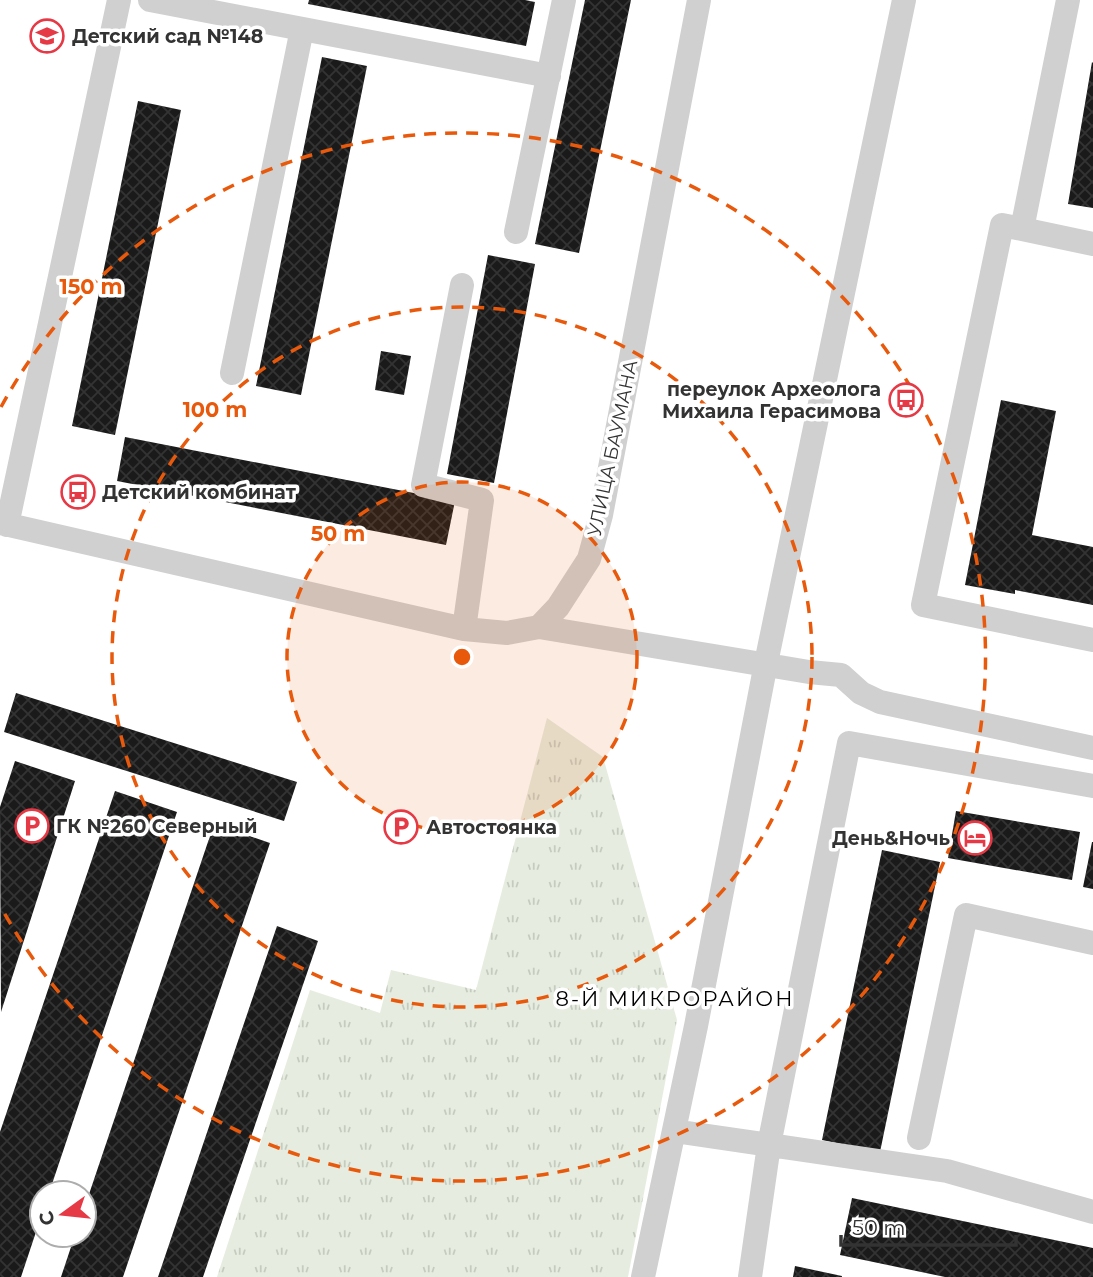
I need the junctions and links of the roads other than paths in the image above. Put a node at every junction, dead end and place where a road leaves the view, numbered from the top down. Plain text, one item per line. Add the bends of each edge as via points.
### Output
1 (119, 0) edge
2 (150, 0) edge
3 (564, 0) edge
4 (699, 0) edge
5 (904, 0) edge
6 (1068, 0) edge
7 (302, 29) junction
8 (548, 76) junction
9 (1021, 229) junction
10 (516, 232) dead end
11 (1093, 244) edge
12 (461, 285) dead end
13 (232, 373) dead end
14 (4, 524) edge
15 (539, 627) junction
16 (464, 629) junction
17 (1093, 640) edge
18 (766, 663) junction
19 (1091, 748) edge
20 (1088, 785) edge
21 (1093, 943) edge
22 (674, 1131) junction
23 (919, 1138) dead end
24 (769, 1145) junction
25 (1093, 1212) edge
26 (643, 1277) edge
27 (750, 1277) edge

1 - 14 street
2 - 7 street
3 - 8 street
4 - 15 street, УЛИЦА БАУМАНА via 601,515 589,559
5 - 18 street
6 - 9 street
7 - 8 street
7 - 13 street
8 - 10 street
9 - 11 street
9 - 17 street via 1002,225 923,605
12 - 16 street via 423,485 482,500
14 - 16 street
15 - 16 street via 506,633
15 - 18 street
18 - 19 street via 841,675 880,702
18 - 22 street
19 - 20 street
20 - 24 street via 849,743
21 - 23 street via 966,915
22 - 24 street
22 - 26 street
24 - 25 street via 947,1171
24 - 27 street

